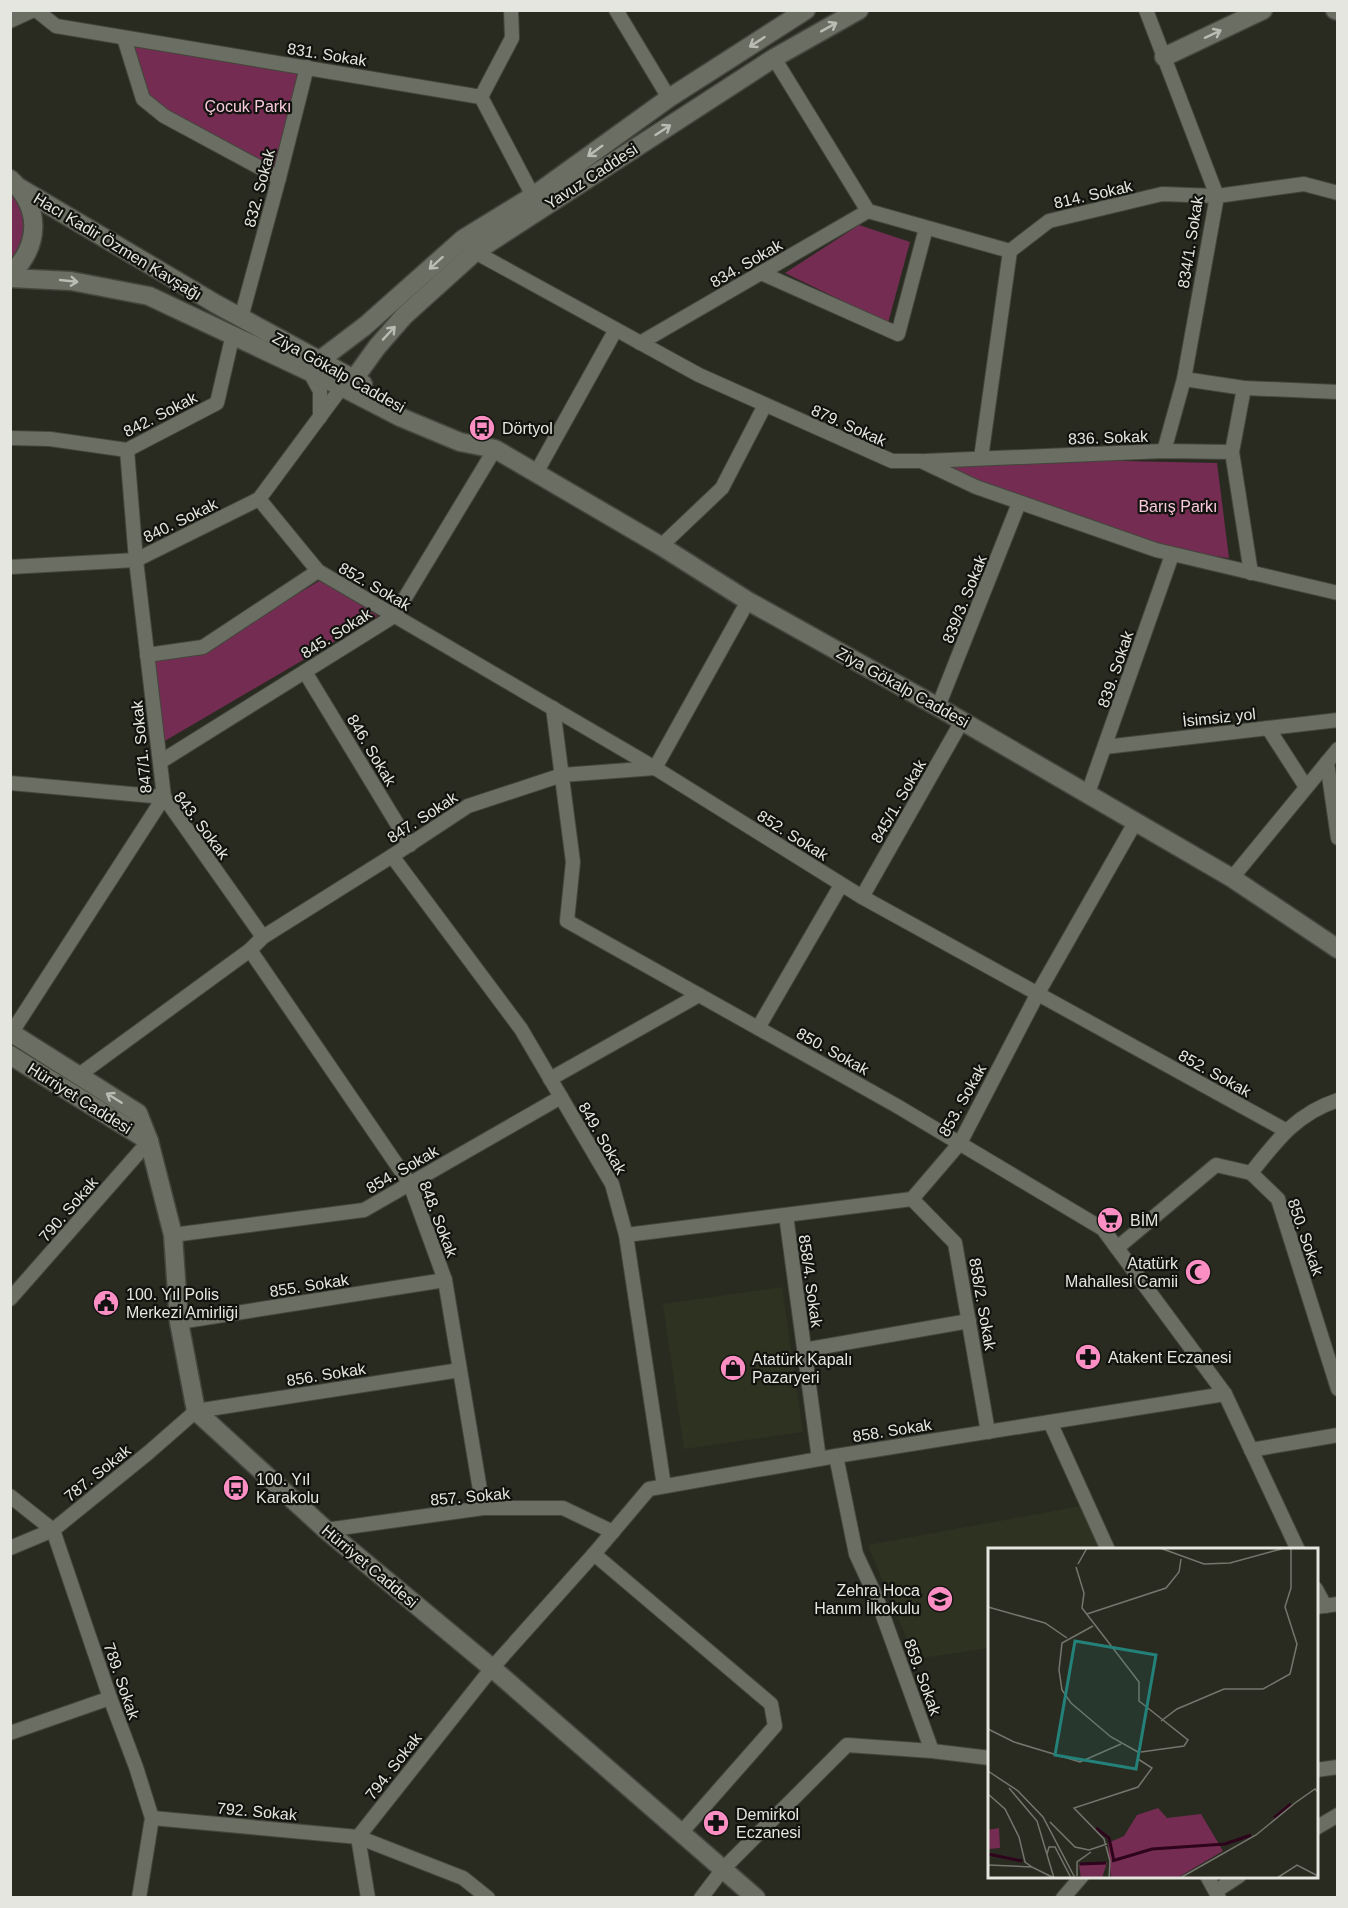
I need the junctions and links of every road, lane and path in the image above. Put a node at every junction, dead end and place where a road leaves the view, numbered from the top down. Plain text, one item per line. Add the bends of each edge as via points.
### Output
1 (35, 10) edge
2 (511, 10) edge
3 (616, 10) edge
4 (806, 10) edge
5 (859, 10) edge
6 (1146, 10) edge
7 (1263, 10) edge
8 (10, 21) edge
9 (124, 38) junction
10 (1164, 57) junction
11 (774, 58) junction
12 (307, 67) junction
13 (481, 97) junction
14 (669, 98) junction
15 (279, 178) junction
16 (15, 184) edge
17 (1338, 193) edge
18 (533, 196) junction
19 (1217, 196) junction
20 (868, 211) junction
21 (926, 228) junction
22 (1010, 251) junction
23 (475, 252) junction
24 (761, 273) junction
25 (10, 277) edge
26 (216, 304) joint
27 (241, 318) junction
28 (212, 324) joint
29 (615, 331) junction
30 (233, 334) junction
31 (640, 343) junction
32 (315, 366) junction
33 (1184, 379) junction
34 (348, 383) junction
35 (1244, 388) junction
36 (1338, 392) edge
37 (765, 405) junction
38 (320, 417) junction
39 (10, 438) edge
40 (495, 449) junction
41 (127, 450) junction
42 (1164, 451) junction
43 (1232, 452) junction
44 (981, 458) junction
45 (921, 461) junction
46 (536, 473) junction
47 (259, 499) junction
48 (1020, 503) junction
49 (662, 546) junction
50 (1172, 555) junction
51 (136, 560) junction
52 (10, 567) edge
53 (318, 571) junction
54 (1251, 573) junction
55 (1338, 593) edge
56 (748, 600) junction
57 (394, 616) junction
58 (147, 655) junction
59 (305, 672) junction
60 (938, 707) junction
61 (553, 708) junction
62 (1338, 720) edge
63 (962, 721) junction
64 (1268, 728) junction
65 (1104, 747) junction
66 (1338, 749) edge
67 (160, 762) junction
68 (1327, 762) junction
69 (656, 768) junction
70 (562, 776) junction
71 (10, 783) edge
72 (1306, 787) junction
73 (1088, 794) junction
74 (164, 797) junction
75 (1136, 821) junction
76 (1338, 838) edge
77 (410, 845) junction
78 (392, 856) junction
79 (1232, 878) junction
80 (841, 885) junction
81 (862, 897) junction
82 (263, 937) junction
83 (1338, 949) edge
84 (250, 950) junction
85 (1038, 993) junction
86 (699, 996) junction
87 (758, 1028) junction
88 (11, 1032) edge
89 (10, 1055) edge
90 (79, 1075) junction
91 (550, 1079) junction
92 (561, 1097) junction
93 (1338, 1100) edge
94 (1285, 1130) junction
95 (149, 1141) junction
96 (960, 1143) junction
97 (1251, 1173) junction
98 (410, 1184) junction
99 (912, 1199) junction
100 (786, 1215) junction
101 (174, 1235) junction
102 (626, 1235) junction
103 (1117, 1248) junction
104 (445, 1280) junction
105 (11, 1298) edge
106 (969, 1321) junction
107 (179, 1322) junction
108 (804, 1350) junction
109 (460, 1370) junction
110 (1338, 1389) edge
111 (1225, 1394) junction
112 (196, 1411) junction
113 (1050, 1422) junction
114 (988, 1431) junction
115 (1338, 1435) edge
116 (1251, 1450) junction
117 (836, 1456) junction
118 (819, 1459) junction
119 (664, 1486) junction
120 (10, 1496) edge
121 (483, 1508) junction
122 (53, 1530) junction
123 (326, 1530) junction
124 (613, 1532) junction
125 (10, 1548) edge
126 (1107, 1548) edge
127 (1297, 1548) edge
128 (594, 1554) junction
129 (1318, 1591) edge
130 (1326, 1606) edge
131 (492, 1668) junction
132 (110, 1698) junction
133 (10, 1733) edge
134 (932, 1751) junction
135 (988, 1758) edge
136 (1338, 1767) edge
137 (1318, 1770) edge
138 (1338, 1815) edge
139 (152, 1818) junction
140 (1318, 1827) edge
141 (681, 1833) junction
142 (358, 1837) junction
143 (723, 1869) junction
144 (1080, 1878) edge
145 (1208, 1878) edge
146 (1237, 1878) edge
147 (1218, 1894) edge
148 (139, 1898) edge
149 (368, 1898) edge
150 (488, 1898) edge
151 (701, 1898) edge
152 (756, 1898) edge
153 (1063, 1898) edge

1 - 8 street
1 - 9 street, 831. Sokak via 56,26
2 - 13 street via 512,38
3 - 14 street
4 -> 14 main road, Yavuz Caddesi
11 -> 5 main road, Yavuz Caddesi
6 - 10 street, 834/1. Sokak
10 -> 7 main road
9 - 12 street, 831. Sokak
9 - 15 street via 143,99 164,116
10 - 19 street, 834/1. Sokak
11 - 20 street
23 -> 11 main road, Yavuz Caddesi
12 - 13 street, 831. Sokak
12 - 15 street, 832. Sokak
13 - 18 street
14 -> 18 main road, Yavuz Caddesi
15 - 27 street, 832. Sokak
16 - 25 main road, Hacı Kadir Özmen Kavşağı via 30,206 34,226 31,246
16 - 26 main road, Hacı Kadir Özmen Kavşağı
17 - 19 street, 814. Sokak via 1304,184
18 -> 32 main road, Yavuz Caddesi via 463,239
19 - 22 street, 814. Sokak via 1162,195 1049,221
19 - 33 street, 834/1. Sokak
20 - 21 street
20 - 24 street, 834. Sokak
21 - 22 street
21 - 24 street via 898,334
22 - 44 street
23 - 29 street, 879. Sokak
34 -> 23 main road, Yavuz Caddesi via 404,316
24 - 31 street, 834. Sokak
25 -> 28 main road, Hacı Kadir Özmen Kavşağı via 71,281 149,296
26 - 27 main road, Ziya Gökalp Caddesi
27 - 32 main road, Ziya Gökalp Caddesi
28 - 30 main road, Ziya Gökalp Caddesi
29 - 31 street, 879. Sokak
29 - 46 street
30 - 32 main road, Ziya Gökalp Caddesi
30 - 41 street, 842. Sokak via 217,404
31 - 37 street, 879. Sokak
32 - 34 main road, Ziya Gökalp Caddesi
32 - 38 street
33 - 35 street
33 - 42 street, 834/1. Sokak
34 - 38 street, 840. Sokak
34 - 40 main road, Ziya Gökalp Caddesi via 391,399 460,442
35 - 36 street
35 - 43 street
37 - 45 street, 879. Sokak via 892,461
37 - 49 street via 722,488
38 - 47 street, 840. Sokak
39 - 41 street, 842. Sokak via 50,439
40 - 46 main road, Ziya Gökalp Caddesi
40 - 57 street, 845. Sokak
41 - 51 street, 847/1. Sokak
42 - 43 street, 836. Sokak
42 - 44 street, 836. Sokak
43 - 54 street
44 - 45 street, 836. Sokak
45 - 48 street, 879. Sokak
46 - 49 main road, Ziya Gökalp Caddesi
47 - 51 street, 840. Sokak
47 - 53 street, 852. Sokak
48 - 50 street, 879. Sokak
48 - 60 street, 839/3. Sokak
49 - 56 main road, Ziya Gökalp Caddesi
50 - 54 street, 879. Sokak
50 - 65 street, 839. Sokak
51 - 52 street, 840. Sokak
51 - 58 street, 847/1. Sokak
53 - 57 street, 852. Sokak
53 - 58 street via 203,646
54 - 55 street, 879. Sokak
56 - 60 main road, Ziya Gökalp Caddesi
56 - 69 street
57 - 59 street, 845. Sokak
57 - 61 street, 852. Sokak
58 - 67 street, 847/1. Sokak
59 - 67 street, 845. Sokak
59 - 77 street, 846. Sokak
60 - 63 main road, Ziya Gökalp Caddesi
61 - 69 street, 852. Sokak
61 - 70 street, 850. Sokak
62 - 64 street, İsimsiz yol
63 - 73 main road, Ziya Gökalp Caddesi
63 - 81 street, 845/1. Sokak
64 - 65 street, İsimsiz yol
64 - 72 street
65 - 73 street, 839. Sokak
66 - 68 street
67 - 74 street, 847/1. Sokak
68 - 72 street
68 - 76 street
69 - 70 street, 847. Sokak
69 - 80 street, 852. Sokak
70 - 77 street, 847. Sokak via 468,806
70 - 86 street, 850. Sokak via 573,862 567,921
71 - 74 street, 843. Sokak
72 - 79 street
73 - 75 main road, Ziya Gökalp Caddesi
74 - 82 street, 843. Sokak
74 - 88 street, 847/1. Sokak
75 - 79 main road, Ziya Gökalp Caddesi
75 - 85 street, 853. Sokak
77 - 78 street, 847. Sokak
78 - 82 street, 847. Sokak
78 - 91 street, 849. Sokak via 520,1029
79 - 83 main road, Ziya Gökalp Caddesi
80 - 81 street, 852. Sokak
80 - 87 street
81 - 85 street, 852. Sokak
82 - 84 street, 847. Sokak
84 - 90 street, 847. Sokak
84 - 98 street, 848. Sokak
85 - 94 street, 852. Sokak
85 - 96 street, 853. Sokak
86 - 87 street, 850. Sokak
86 - 91 street
87 - 96 street, 850. Sokak
88 - 90 main road, Hürriyet Caddesi
89 - 95 main road, Hürriyet Caddesi
95 -> 90 main road, Hürriyet Caddesi via 138,1113
91 - 92 street, 849. Sokak
92 - 98 street, 854. Sokak
92 - 102 street, 849. Sokak via 612,1184
93 - 94 street via 1320,1106
94 - 97 street
95 - 101 main road, Hürriyet Caddesi
95 - 105 street, 790. Sokak
96 - 99 street, 853. Sokak
96 - 103 street, 850. Sokak via 1103,1228
97 - 103 street via 1216,1165
97 - 110 street, 850. Sokak via 1278,1199
98 - 101 street, 854. Sokak via 364,1210
98 - 104 street, 848. Sokak
99 - 100 street
99 - 106 street, 858/2. Sokak via 955,1243
100 - 102 street
100 - 108 street, 858/4. Sokak
101 - 107 main road, Hürriyet Caddesi
102 - 119 street, 849. Sokak
103 - 111 street
104 - 107 street, 855. Sokak
104 - 109 street, 848. Sokak
106 - 108 street
106 - 114 street, 858/2. Sokak
107 - 112 main road, Hürriyet Caddesi
108 - 118 street, 858/4. Sokak
109 - 112 street, 856. Sokak
109 - 121 street, 848. Sokak
111 - 113 street, 858. Sokak
111 - 116 street
112 - 122 street, 787. Sokak
112 - 123 main road, Hürriyet Caddesi
113 - 114 street, 858. Sokak
113 - 126 street
114 - 117 street, 858. Sokak
115 - 116 street
116 - 127 street
117 - 118 street, 858. Sokak
117 - 134 street, 859. Sokak via 856,1554 877,1599
118 - 119 street, 858. Sokak
119 - 124 street, 858. Sokak via 649,1489
120 - 122 street
121 - 123 street, 857. Sokak
121 - 124 street, 857. Sokak via 563,1508
122 - 125 street, 787. Sokak
122 - 132 street, 789. Sokak
123 - 131 main road, Hürriyet Caddesi
124 - 128 street, 858. Sokak
128 - 131 street
128 - 141 street via 771,1704 775,1726
129 - 130 street
131 - 141 main road, Hürriyet Caddesi
131 - 142 street, 794. Sokak
132 - 133 street
132 - 139 street, 789. Sokak
134 - 135 street
134 - 143 street via 847,1745
136 - 137 street
138 - 140 street
139 - 142 street, 792. Sokak
139 - 148 street, 789. Sokak
141 - 143 main road, Hürriyet Caddesi
142 - 149 street
142 - 150 street, 792. Sokak via 463,1878
143 - 151 street
143 - 152 main road, Hürriyet Caddesi
144 - 153 street
145 - 147 street
146 - 147 street

